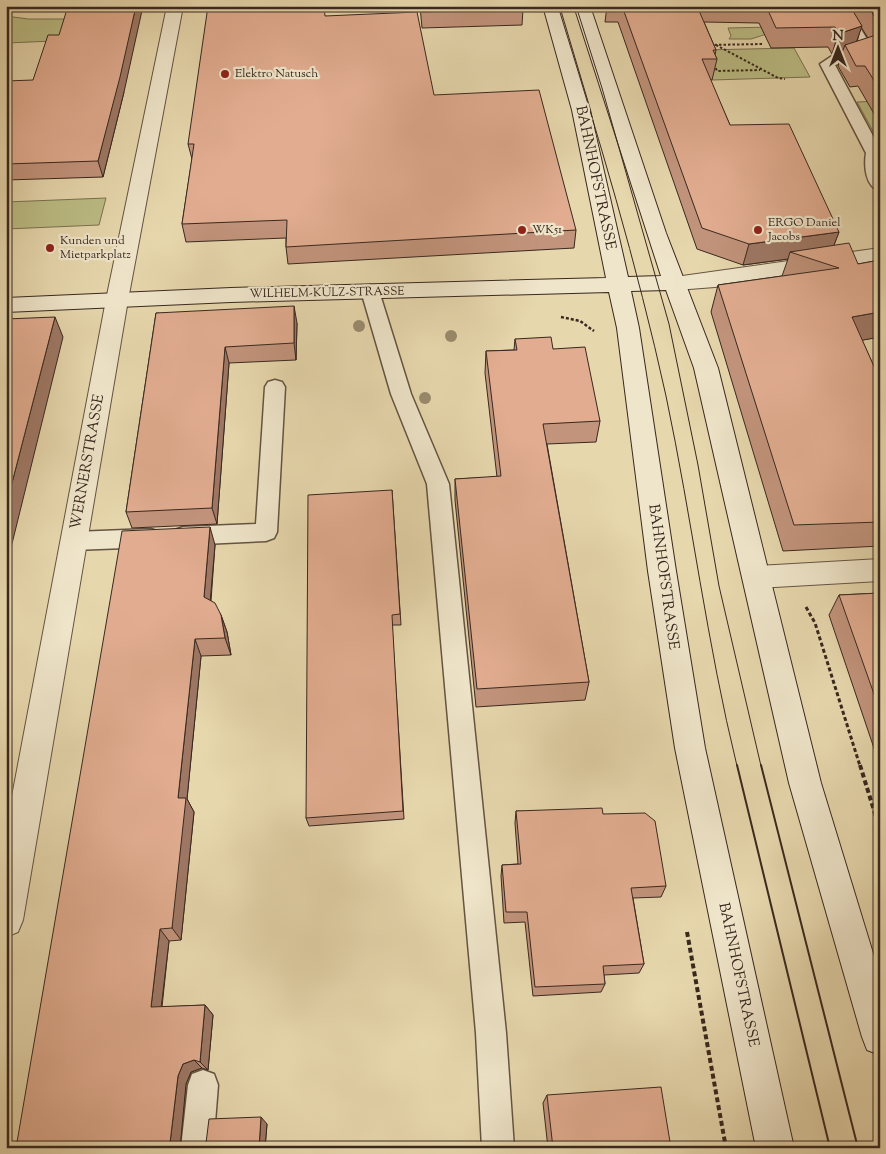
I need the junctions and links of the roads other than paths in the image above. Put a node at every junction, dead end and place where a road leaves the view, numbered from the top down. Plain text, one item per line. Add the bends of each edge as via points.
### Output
1 (175, 6) edge
2 (551, 6) edge
3 (582, 6) edge
4 (840, 6) edge
5 (880, 186) edge
6 (880, 254) edge
7 (676, 283) junction
8 (634, 285) junction
9 (370, 291) junction
10 (117, 300) junction
11 (6, 305) edge
12 (275, 388) dead end
13 (74, 541) junction
14 (880, 570) edge
15 (772, 576) junction
16 (6, 920) edge
17 (880, 1037) edge
18 (203, 1085) dead end
19 (197, 1148) edge
20 (498, 1148) edge
21 (775, 1148) edge

1 - 10 street, WERNERSTRASSE
2 - 8 street, BAHNHOFSTRASSE
3 - 7 street via 656,233
4 - 5 lane via 866,49 854,56 838,56 827,64 874,153 872,167
6 - 7 street, WILHELM-KÜLZ-STRASSE via 715,280
7 - 8 street, WILHELM-KÜLZ-STRASSE
7 - 15 street
8 - 9 street, WILHELM-KÜLZ-STRASSE
8 - 21 street, BAHNHOFSTRASSE via 628,328 690,748
9 - 10 street, WILHELM-KÜLZ-STRASSE
9 - 20 lane via 405,381 438,484 491,1033
10 - 11 street, WILHELM-KÜLZ-STRASSE
10 - 13 street, WERNERSTRASSE
12 - 13 lane via 266,532
13 - 16 street, WERNERSTRASSE
14 - 15 street
15 - 17 street via 805,783
18 - 19 lane

